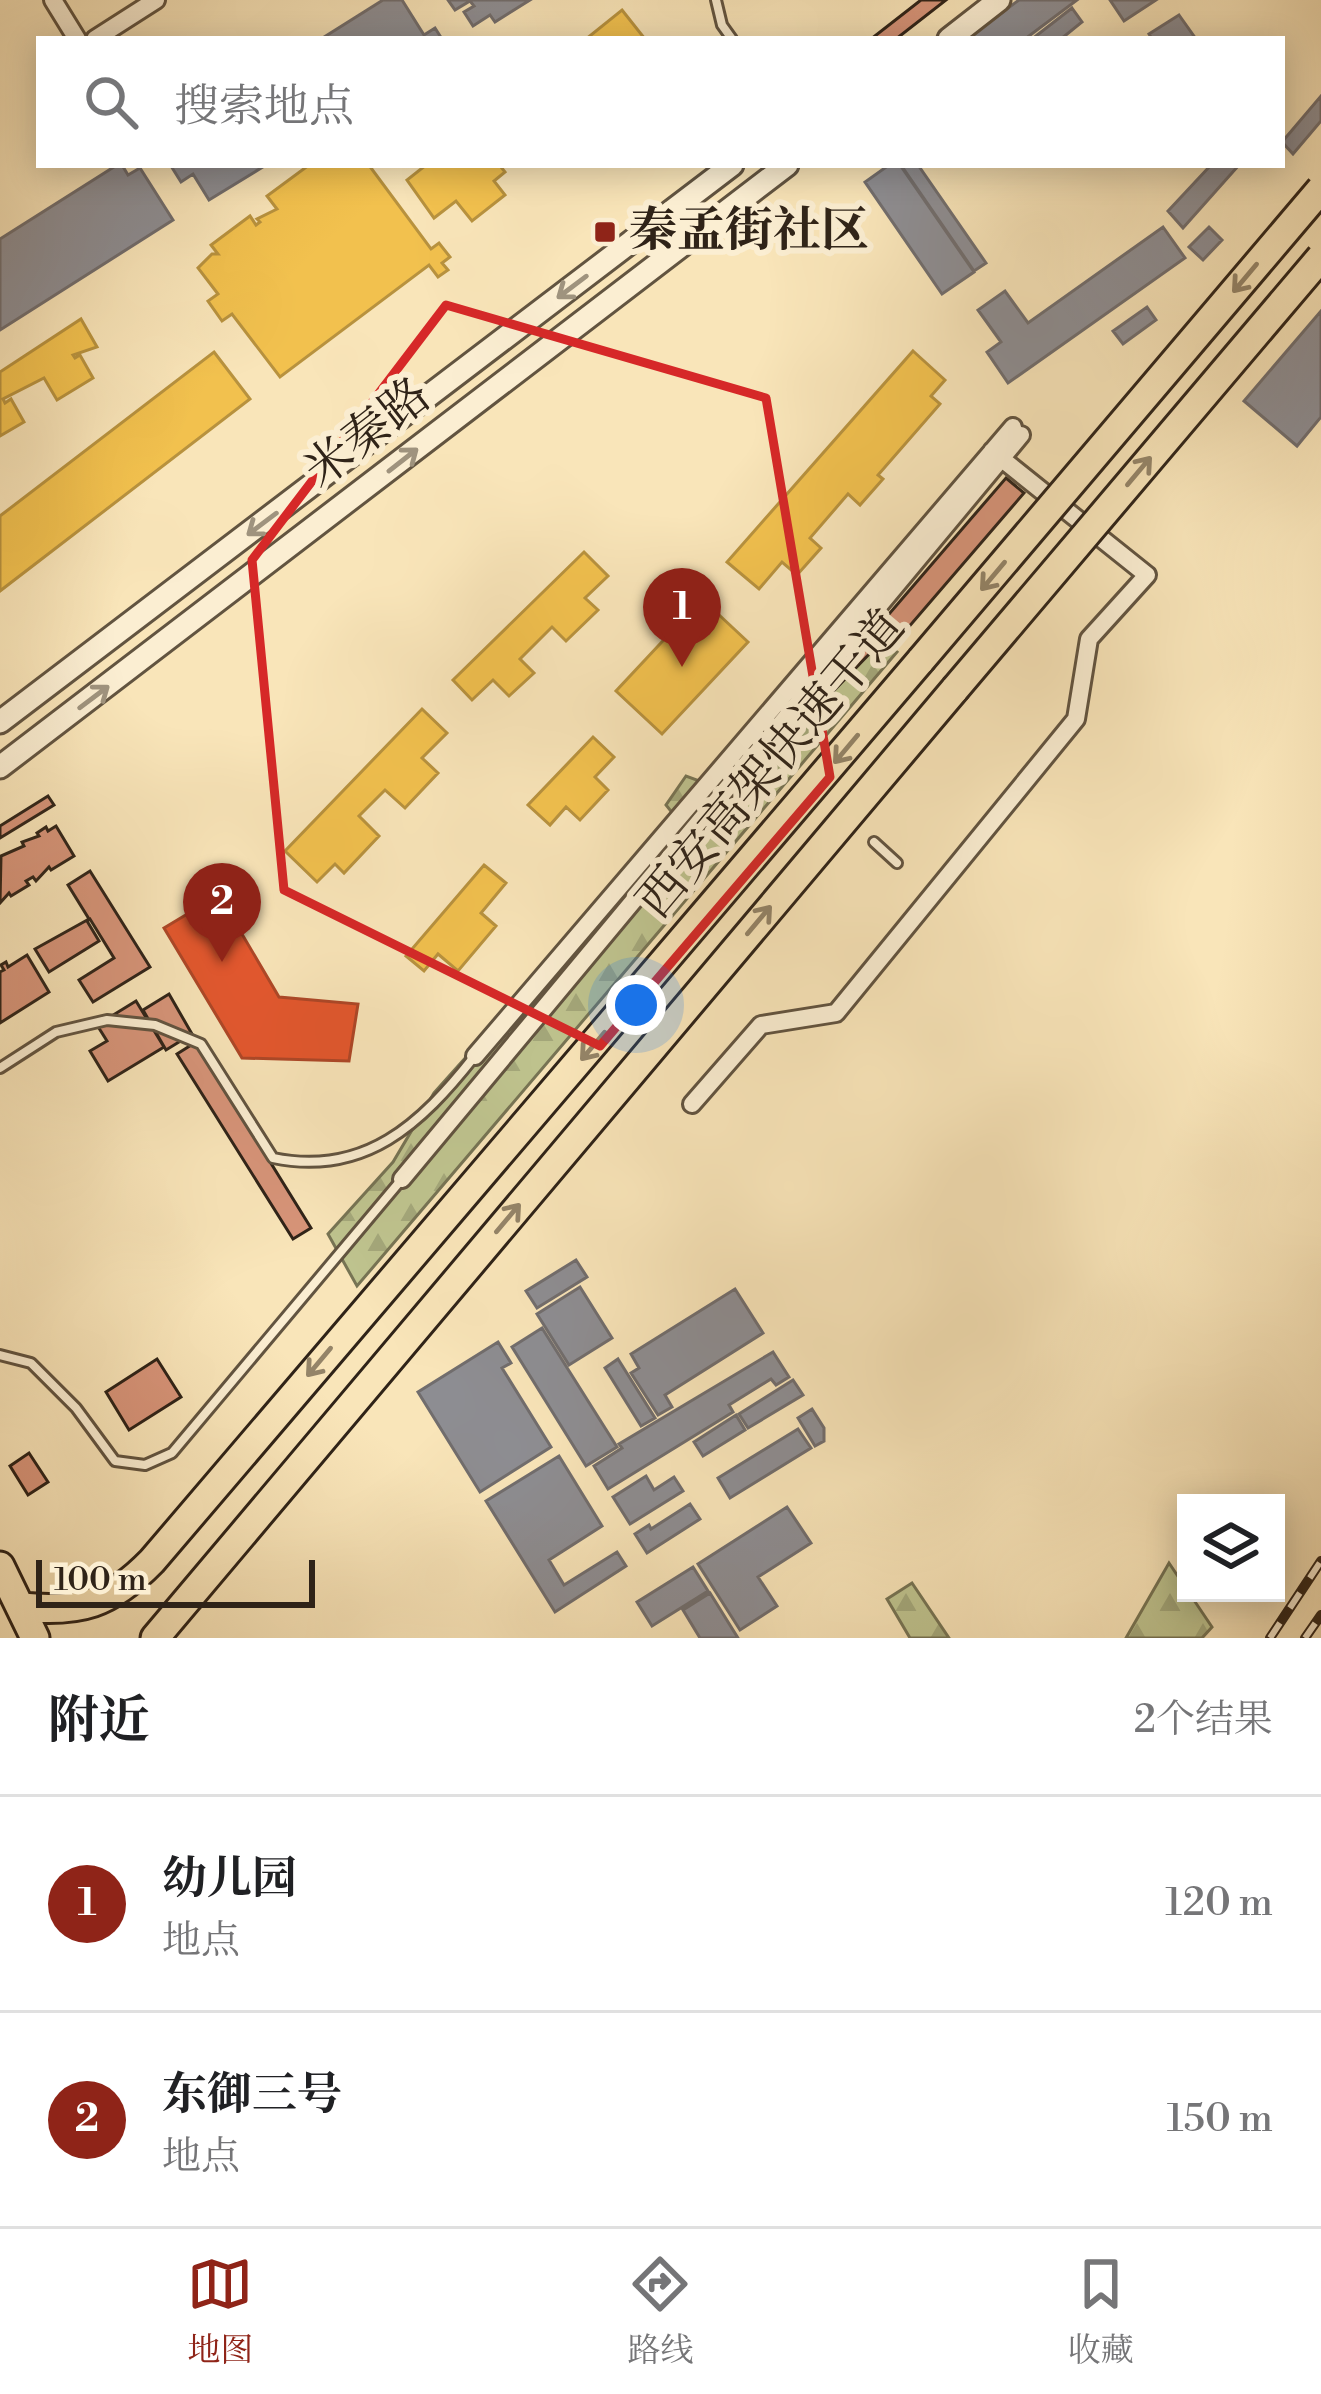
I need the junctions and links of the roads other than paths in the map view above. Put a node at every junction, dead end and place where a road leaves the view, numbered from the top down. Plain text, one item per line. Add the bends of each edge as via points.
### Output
1 (53, 0) edge
2 (156, 0) edge
3 (716, 0) edge
4 (999, 0) edge
5 (75, 36) edge
6 (100, 36) edge
7 (730, 36) edge
8 (953, 36) edge
9 (728, 168) edge
10 (783, 168) edge
11 (1321, 189) edge
12 (630, 242) junction
13 (1321, 257) edge
14 (650, 270) junction
15 (1017, 430) dead end
16 (997, 454) junction
17 (0, 722) edge
18 (764, 744) junction
19 (786, 762) dead end
20 (0, 767) edge
21 (874, 842) dead end
22 (897, 863) dead end
23 (475, 1056) joint
24 (0, 1068) edge
25 (692, 1104) dead end
26 (402, 1179) joint
27 (0, 1355) edge
28 (0, 1566) edge
29 (21, 1607) junction
30 (35, 1638) edge
31 (155, 1638) edge

1 - 5 street
2 - 6 street
3 - 7 lane
4 - 8 street
9 - 12 street, 米秦路
10 - 14 street, 米秦路
11 -> 29 highway, 西安高架快速干道, bridge via 152,1561 93,1604
12 - 14 street
12 -> 17 street, 米秦路
31 -> 13 highway, 西安高架快速干道, bridge
20 -> 14 street, 米秦路
15 - 16 street
16 - 18 street
16 - 23 street
16 - 25 street via 1147,575 1089,639 1076,718 836,1013 761,1025
18 - 19 lane
18 - 26 street
21 - 22 lane
23 - 24 lane via 435,1106 383,1146 308,1165 273,1158 201,1044 155,1025 107,1019 56,1032
26 - 27 lane via 172,1453 146,1465 115,1461 31,1363
28 - 29 highway
29 - 30 highway

